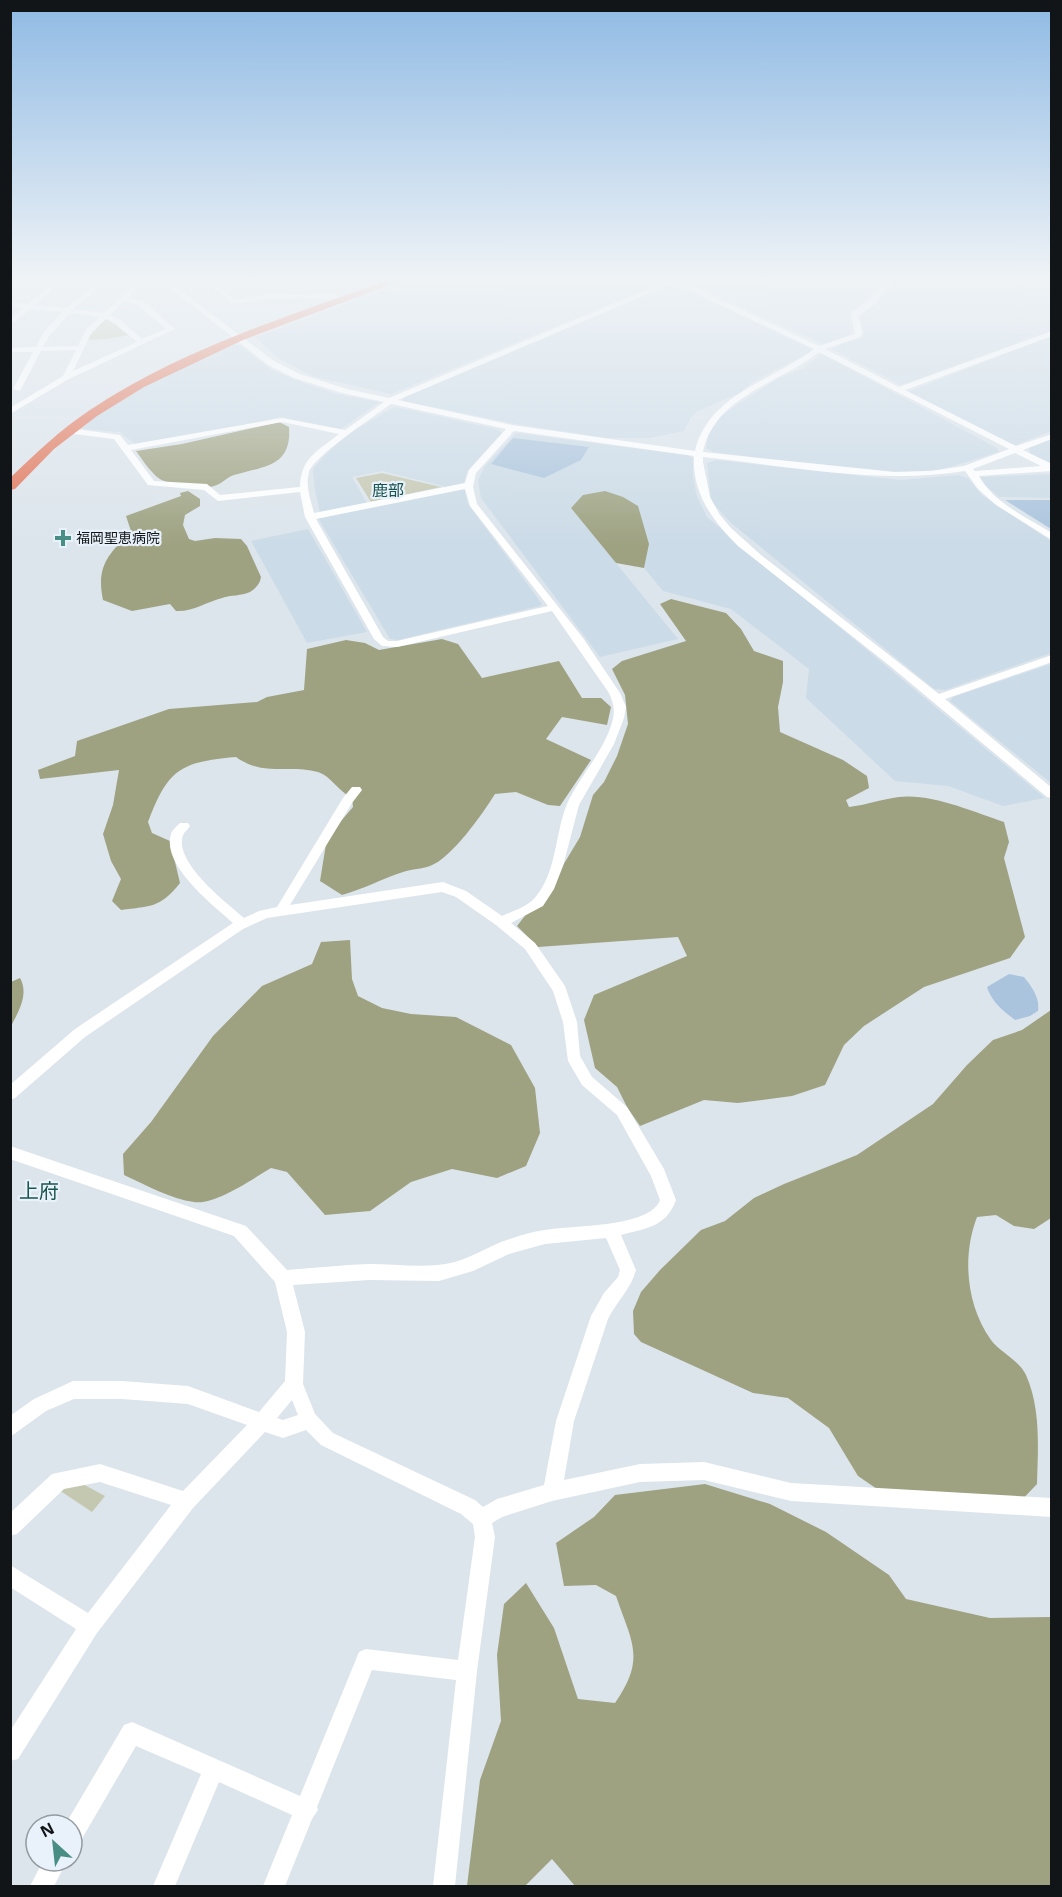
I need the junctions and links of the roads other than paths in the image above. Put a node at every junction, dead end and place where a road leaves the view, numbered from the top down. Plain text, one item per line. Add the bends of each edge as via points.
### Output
1 (25, 370) edge
2 (69, 370) edge
3 (81, 370) edge
4 (156, 370) edge
5 (168, 370) edge
6 (284, 370) edge
7 (464, 370) edge
8 (788, 370) edge
9 (857, 370) edge
10 (953, 370) edge
11 (66, 377) junction
12 (14, 389) edge
13 (46, 389) junction
14 (897, 390) junction
15 (390, 401) junction
16 (10, 412) edge
17 (512, 428) junction
18 (69, 431) junction
19 (345, 434) junction
20 (1052, 436) edge
21 (127, 448) junction
22 (1015, 450) junction
23 (699, 454) junction
24 (970, 471) junction
25 (10, 472) edge
26 (469, 485) junction
27 (10, 486) edge
28 (304, 489) junction
29 (310, 517) junction
30 (1052, 537) edge
31 (553, 608) junction
32 (1052, 658) edge
33 (938, 698) junction
34 (356, 790) dead end
35 (1051, 794) edge
36 (184, 826) dead end
37 (283, 911) junction
38 (501, 922) junction
39 (242, 924) junction
40 (10, 1094) edge
41 (10, 1152) edge
42 (611, 1230) junction
43 (283, 1278) junction
44 (294, 1384) junction
45 (309, 1420) junction
46 (262, 1422) junction
47 (10, 1428) edge
48 (552, 1492) junction
49 (186, 1501) junction
50 (1052, 1508) edge
51 (482, 1519) junction
52 (10, 1527) edge
53 (10, 1575) edge
54 (90, 1626) junction
55 (467, 1671) junction
56 (17, 1728) edge
57 (10, 1751) edge
58 (214, 1769) junction
59 (307, 1810) junction
60 (84, 1814) edge
61 (49, 1873) edge
62 (41, 1887) edge
63 (164, 1887) edge
64 (274, 1887) edge
65 (444, 1887) edge

1 - 12 street
2 - 11 street
3 - 11 street
4 - 25 highway via 48,437
5 - 18 highway via 128,390
6 - 15 street via 322,385
7 - 15 street
8 - 23 street via 721,411 705,431
9 - 14 street
10 - 14 street
11 - 13 street
12 - 13 street
13 - 16 street
14 - 22 street
15 - 17 street
15 - 19 street
17 - 23 street
17 - 26 street via 472,472
18 - 21 street via 117,437
18 - 27 highway
19 - 21 street via 282,420
19 - 28 street via 317,455 305,471
20 - 22 street
21 - 28 street via 151,483 207,488 218,498
22 - 24 street
22 - 24 street via 1052,468
23 - 24 street via 894,475
23 - 33 street via 704,496 716,516 753,552
24 - 30 street via 982,489 999,503
26 - 29 street
26 - 31 street via 473,504
28 - 29 street
29 - 31 street via 379,639 386,644
31 - 38 street via 603,674 620,705 610,738 573,806 558,861 540,902
32 - 33 street
33 - 35 street
34 - 37 street
36 - 39 street via 177,834 177,852 194,880
37 - 38 street via 442,887 461,894
37 - 39 street
38 - 42 street via 530,946 560,990 570,1022 573,1058 586,1081 622,1111 658,1174 668,1200 654,1218
39 - 40 street via 80,1033
41 - 43 street via 240,1231
42 - 43 street via 545,1237 439,1273 369,1272
42 - 48 street via 628,1269 625,1281 610,1298 597,1326 565,1421
43 - 44 street via 296,1332
44 - 45 street
44 - 46 street
45 - 46 street via 283,1429
45 - 51 street via 327,1439 468,1507
46 - 47 street via 188,1395 73,1390 40,1405
46 - 49 street
48 - 50 street via 640,1473 704,1471 791,1492
48 - 51 street via 497,1509
49 - 52 street via 100,1473 59,1481
49 - 54 street
51 - 55 street via 485,1537
53 - 54 street
54 - 56 street
55 - 59 street via 366,1659
55 - 65 street
56 - 57 street
58 - 59 street
58 - 60 street via 132,1733
58 - 63 street
59 - 64 street
61 - 62 street

